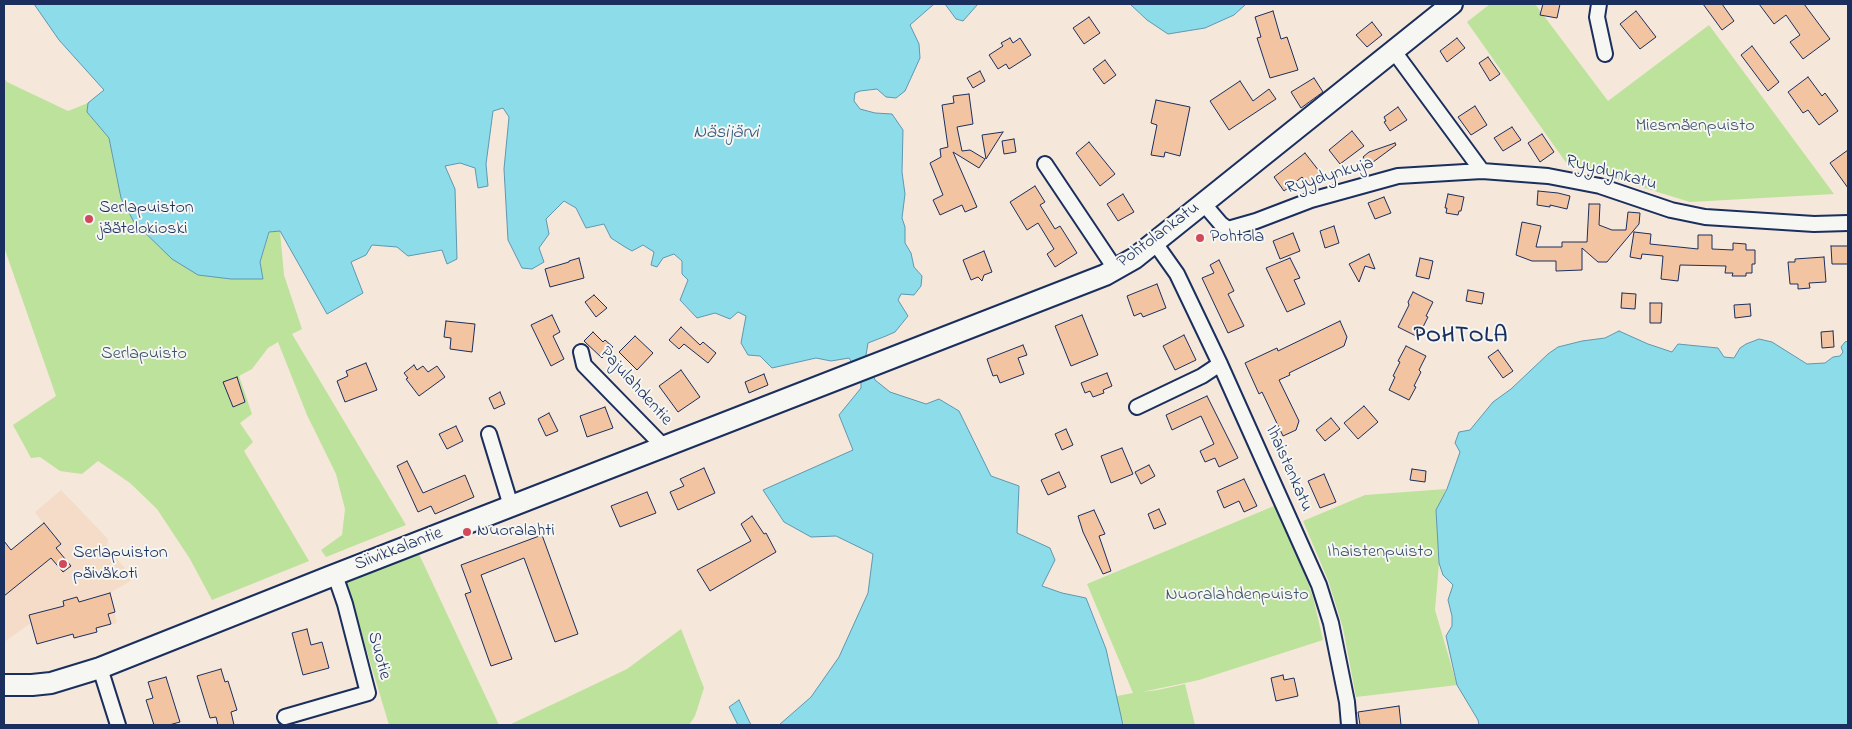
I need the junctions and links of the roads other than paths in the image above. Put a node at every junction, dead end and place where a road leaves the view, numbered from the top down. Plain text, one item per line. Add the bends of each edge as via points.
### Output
1 (1452, 4) edge
2 (1599, 4) edge
3 (1393, 50) junction
4 (1605, 54) dead end
5 (1045, 164) dead end
6 (1482, 171) junction
7 (1203, 203) junction
8 (1848, 223) edge
9 (1155, 242) junction
10 (1116, 270) junction
11 (581, 352) dead end
12 (1220, 364) junction
13 (819, 387) joint
14 (1137, 407) dead end
15 (489, 434) dead end
16 (664, 447) junction
17 (511, 506) junction
18 (335, 575) junction
19 (100, 668) junction
20 (4, 685) edge
21 (285, 717) dead end
22 (118, 725) edge
23 (1349, 725) edge

1 - 3 main road, Pohtolankatu
2 - 4 street via 1596,17
3 - 6 street
3 - 7 main road, Pohtolankatu
5 - 10 street
6 - 7 street, Ryydynkuja via 1398,176 1311,200 1228,229
6 - 8 street, Ryydynkatu via 1548,176 1600,186 1671,210 1705,217
7 - 9 main road, Pohtolankatu
9 - 10 main road, Pohtolankatu
9 - 12 street, Ihaistenkatu via 1177,274
10 - 13 main road, Pohtolankatu
11 - 16 street, Pajulahdentie via 584,365
12 - 14 street
12 - 23 street, Ihaistenkatu via 1319,585 1331,623
13 - 16 main road, Siivikkalantie
15 - 17 street
16 - 17 main road, Siivikkalantie
17 - 18 main road, Siivikkalantie
18 - 19 main road, Siivikkalantie
18 - 21 street, Suotie via 368,693
19 - 20 main road, Siivikkalantie via 51,683
19 - 22 street

